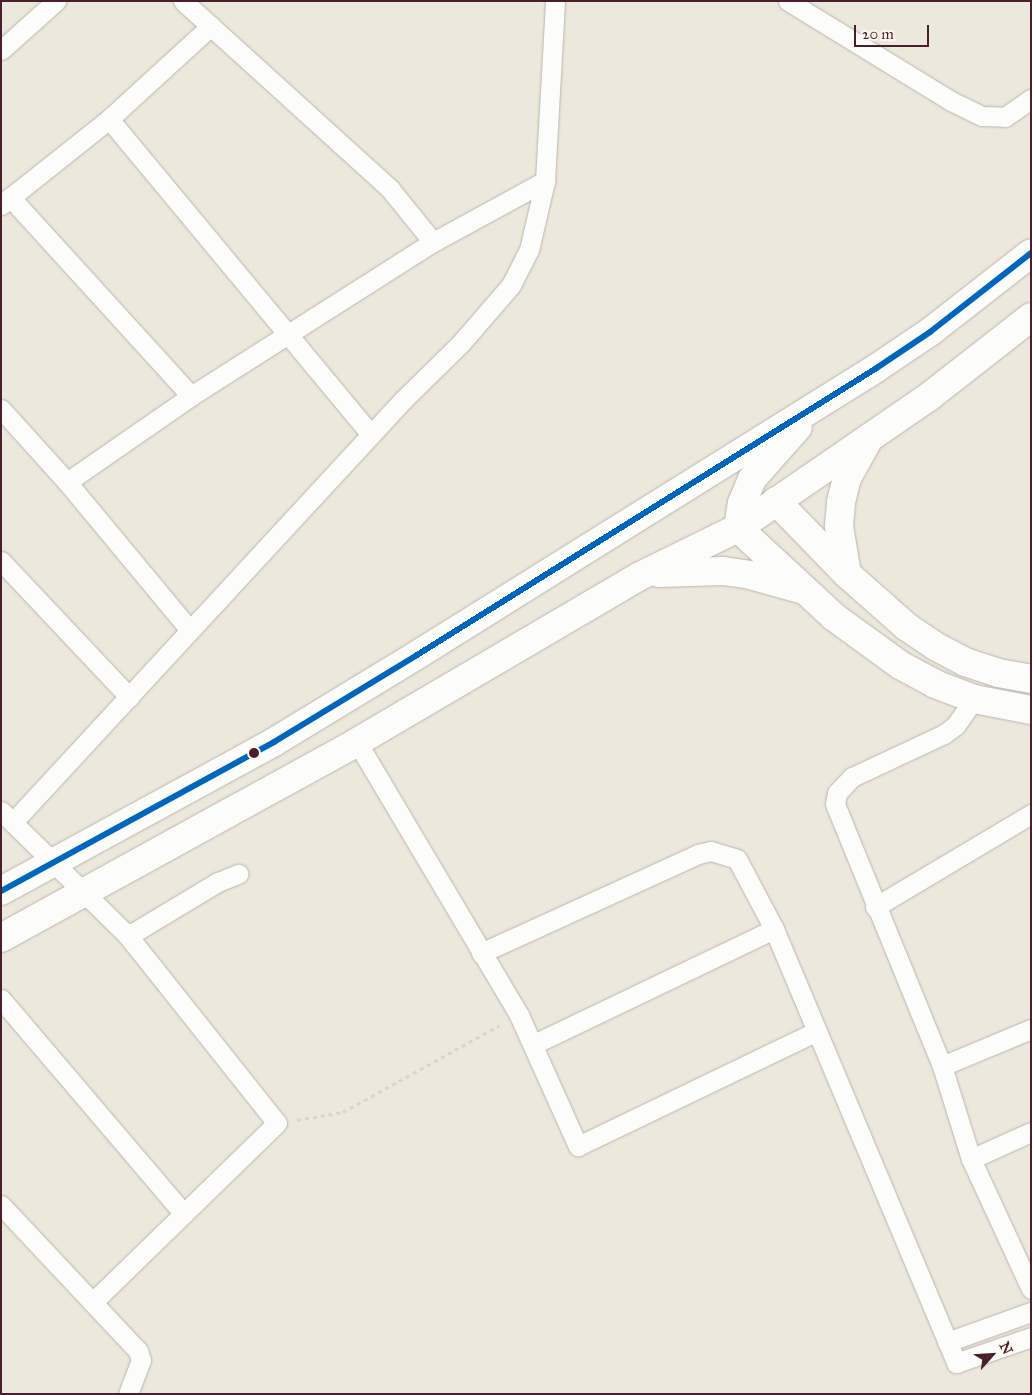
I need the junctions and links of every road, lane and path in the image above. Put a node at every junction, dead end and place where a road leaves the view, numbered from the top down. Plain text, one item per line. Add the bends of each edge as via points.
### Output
1 (56, 1) edge
2 (182, 1) edge
3 (555, 1) edge
4 (788, 1) edge
5 (211, 26) junction
6 (1, 50) edge
7 (1031, 99) edge
8 (109, 119) junction
9 (546, 181) junction
10 (4, 203) edge
11 (433, 242) junction
12 (1031, 253) edge
13 (1031, 317) edge
14 (288, 334) junction
15 (191, 396) junction
16 (817, 405) junction
17 (1, 410) edge
18 (371, 435) junction
19 (872, 436) junction
20 (709, 473) junction
21 (752, 479) junction
22 (67, 482) junction
23 (776, 502) junction
24 (738, 528) junction
25 (1, 561) edge
26 (848, 574) junction
27 (640, 576) junction
28 (804, 590) junction
29 (189, 629) junction
30 (1031, 679) edge
31 (128, 697) junction
32 (974, 699) junction
33 (1031, 710) edge
34 (357, 742) junction
35 (1031, 814) edge
36 (7, 817) edge
37 (52, 862) junction
38 (238, 874) dead end
39 (1, 891) edge
40 (83, 892) junction
41 (875, 907) junction
42 (774, 929) junction
43 (128, 936) junction
44 (1, 938) edge
45 (481, 953) junction
46 (1, 999) edge
47 (518, 1015) junction
48 (1031, 1029) edge
49 (817, 1032) junction
50 (534, 1044) junction
51 (942, 1066) junction
52 (277, 1123) junction
53 (1031, 1132) edge
54 (971, 1159) junction
55 (1, 1205) edge
56 (184, 1214) junction
57 (1031, 1289) edge
58 (93, 1302) junction
59 (1031, 1312) edge
60 (1031, 1337) edge
61 (947, 1342) junction
62 (128, 1394) edge

1 - 6 street
2 - 5 street
3 - 9 street
4 - 7 street via 950,101 982,116 1005,117
5 - 8 street
5 - 11 street via 390,189
8 - 10 street
8 - 14 street
9 - 11 street
9 - 18 street via 529,250 511,285 461,343
10 - 15 street
11 - 14 street
12 - 16 main road via 930,332
13 - 19 main road via 930,396
14 - 15 street
14 - 18 street
15 - 22 street
16 - 20 main road
16 - 21 main road
17 - 22 street
18 - 29 street
19 - 23 main road
19 - 26 main road via 858,456 841,502 838,526
20 - 21 main road via 731,473
20 - 37 main road via 274,742
21 - 23 main road
21 - 24 main road via 742,503
22 - 29 street
23 - 24 main road
23 - 26 main road
24 - 27 main road
24 - 28 main road
25 - 31 street
26 - 30 main road via 907,627 935,646 965,662
27 - 28 main road via 696,570 723,571
27 - 34 main road
28 - 32 main road via 834,617 900,665 935,684
29 - 31 street
31 - 36 street
32 - 33 main road
32 - 41 street via 944,734 852,777 837,793 835,804
34 - 40 main road
34 - 45 street
35 - 41 street
36 - 37 street
37 - 39 main road
37 - 40 street
38 - 43 street via 218,882
40 - 43 street
40 - 44 main road
41 - 51 street
42 - 45 street via 737,860 711,851
42 - 49 street
42 - 50 street
43 - 52 street
45 - 47 street
46 - 56 street
47 - 50 street
47 - 52 path via 343,1112
48 - 51 street
49 - 50 street via 578,1146
49 - 61 street
51 - 54 street
52 - 56 street
53 - 54 street
54 - 57 street
55 - 58 street
56 - 58 street
58 - 62 street via 138,1351 141,1360
59 - 61 street
60 - 61 street via 956,1363

